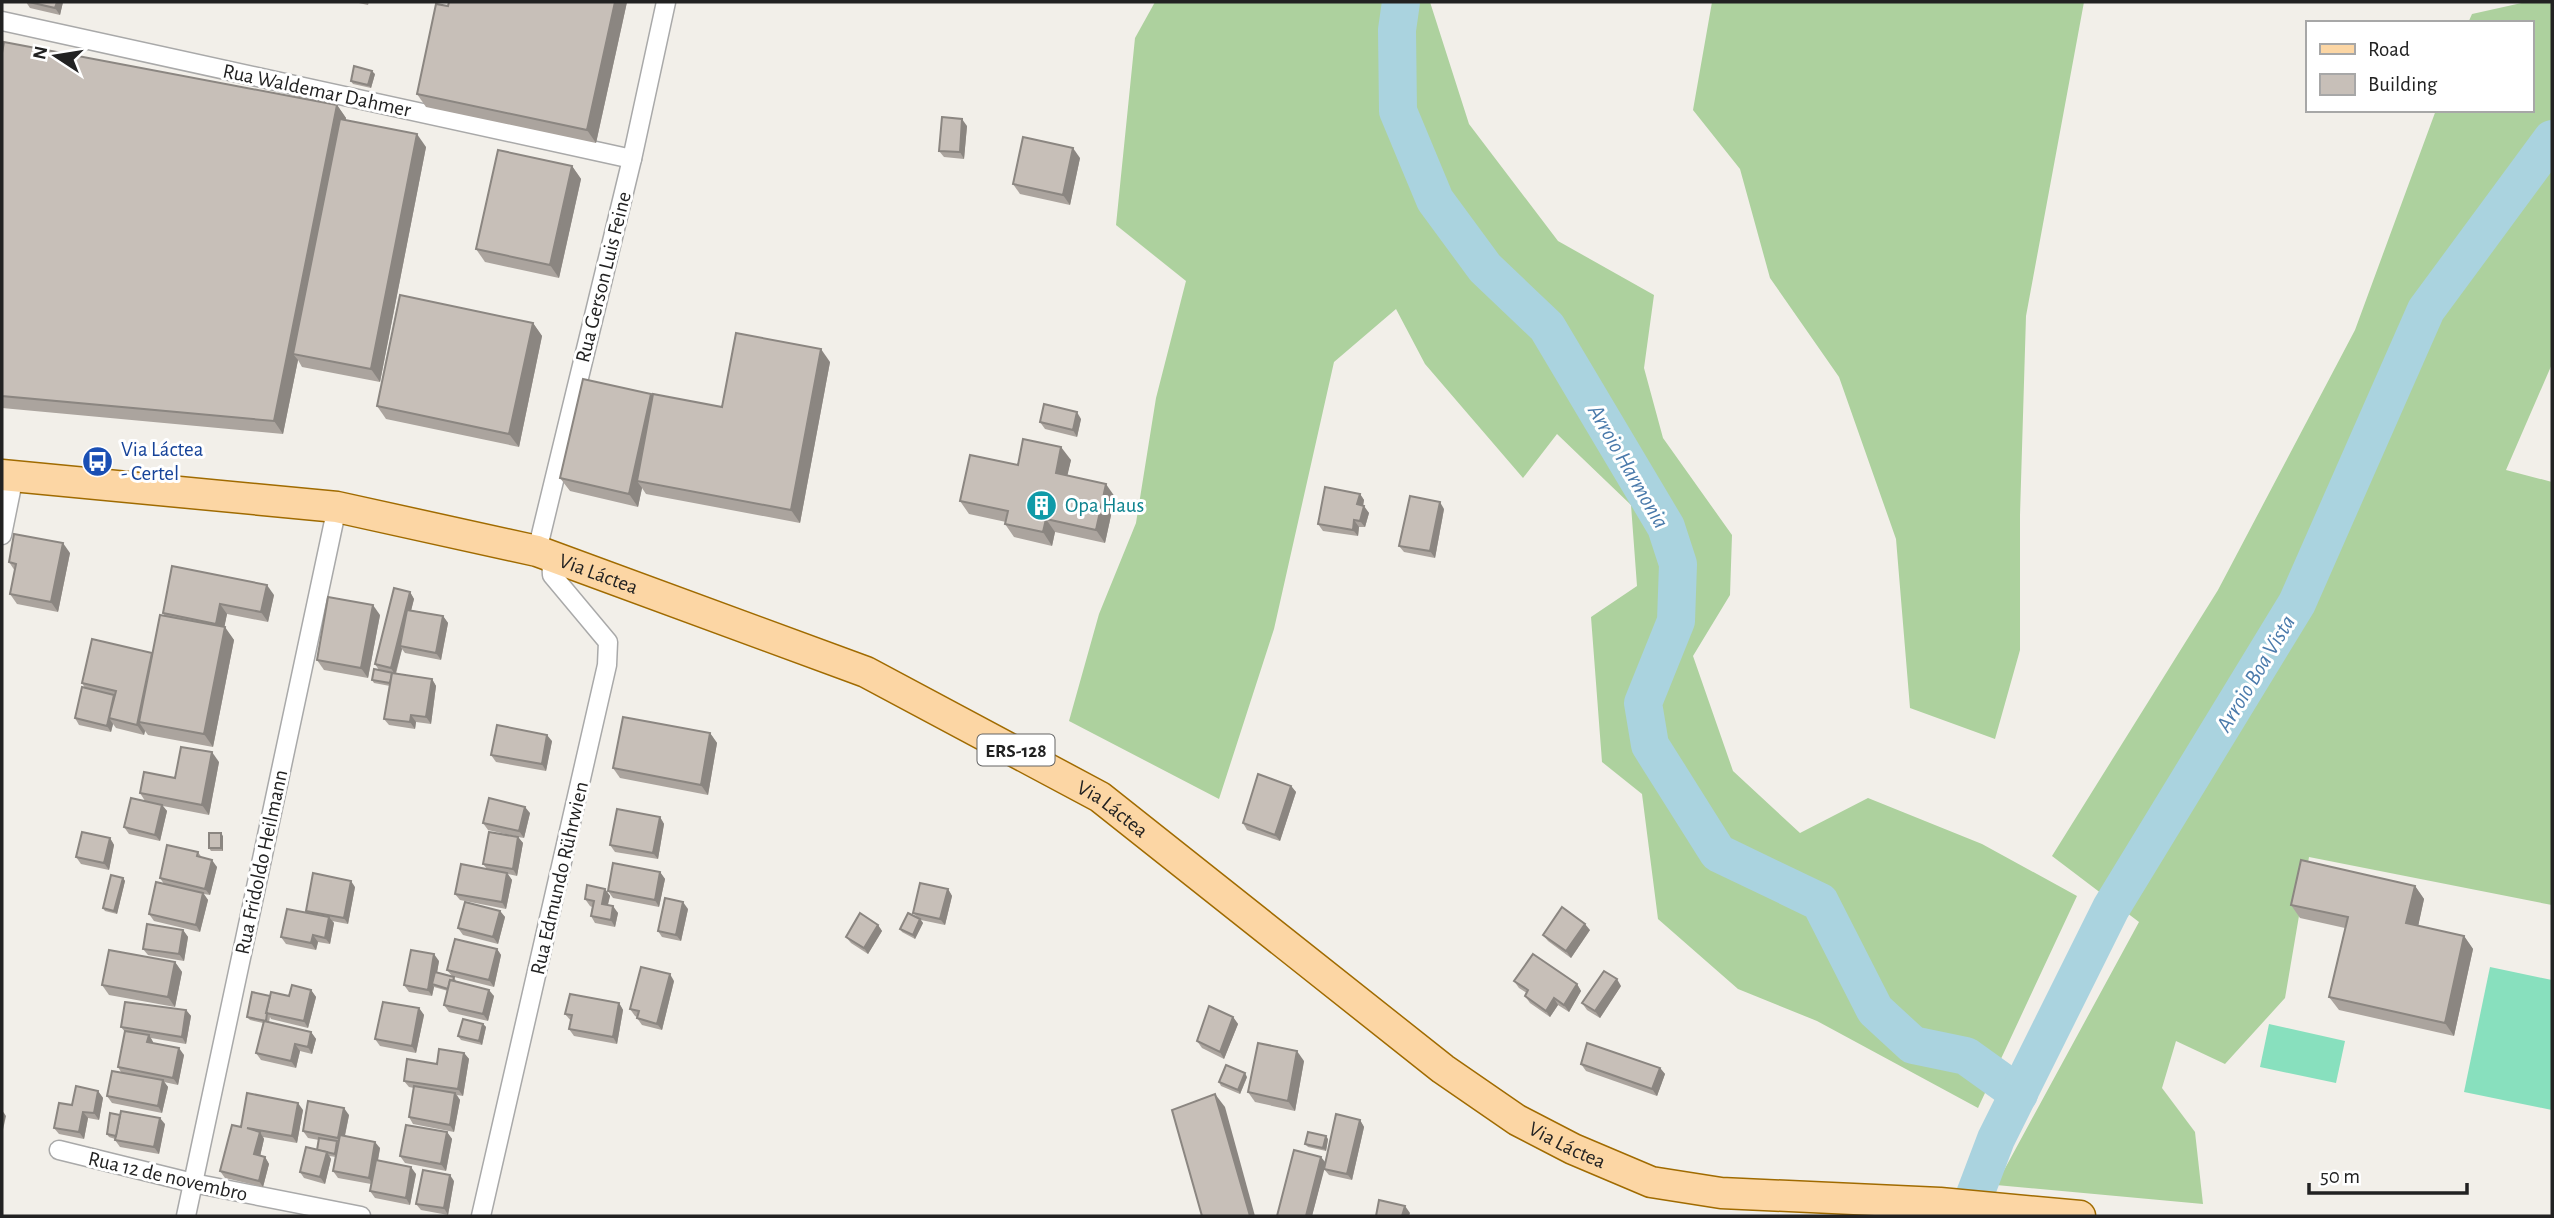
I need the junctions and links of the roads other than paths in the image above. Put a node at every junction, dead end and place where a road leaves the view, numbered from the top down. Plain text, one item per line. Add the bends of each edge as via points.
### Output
1 (666, 2) edge
2 (2, 21) edge
3 (632, 159) junction
4 (8, 476) edge
5 (337, 507) junction
6 (2, 535) edge
7 (544, 554) junction
8 (58, 1150) dead end
9 (192, 1183) junction
10 (186, 1216) edge
11 (361, 1216) edge
12 (481, 1216) edge
13 (2080, 1216) edge

1 - 3 street, Rua Gerson Luis Feine
2 - 3 street, Rua Waldemar Dahmer
3 - 7 street, Rua Gerson Luis Feine
4 - 5 main road, Via Láctea / ERS-128
4 - 6 street
5 - 7 main road, Via Láctea / ERS-128
5 - 9 street, Rua Fridoldo Heilmann
7 - 12 street, Rua Edmundo Rührwien via 552,575 608,642 607,665
7 - 13 main road, Via Láctea / ERS-128 via 866,672 1100,797 1443,1069 1517,1120 1573,1149 1651,1182 1721,1193 1940,1203
8 - 9 street, Rua 12 de novembro
9 - 10 street, Rua Fridoldo Heilmann
9 - 11 street, Rua 12 de novembro

